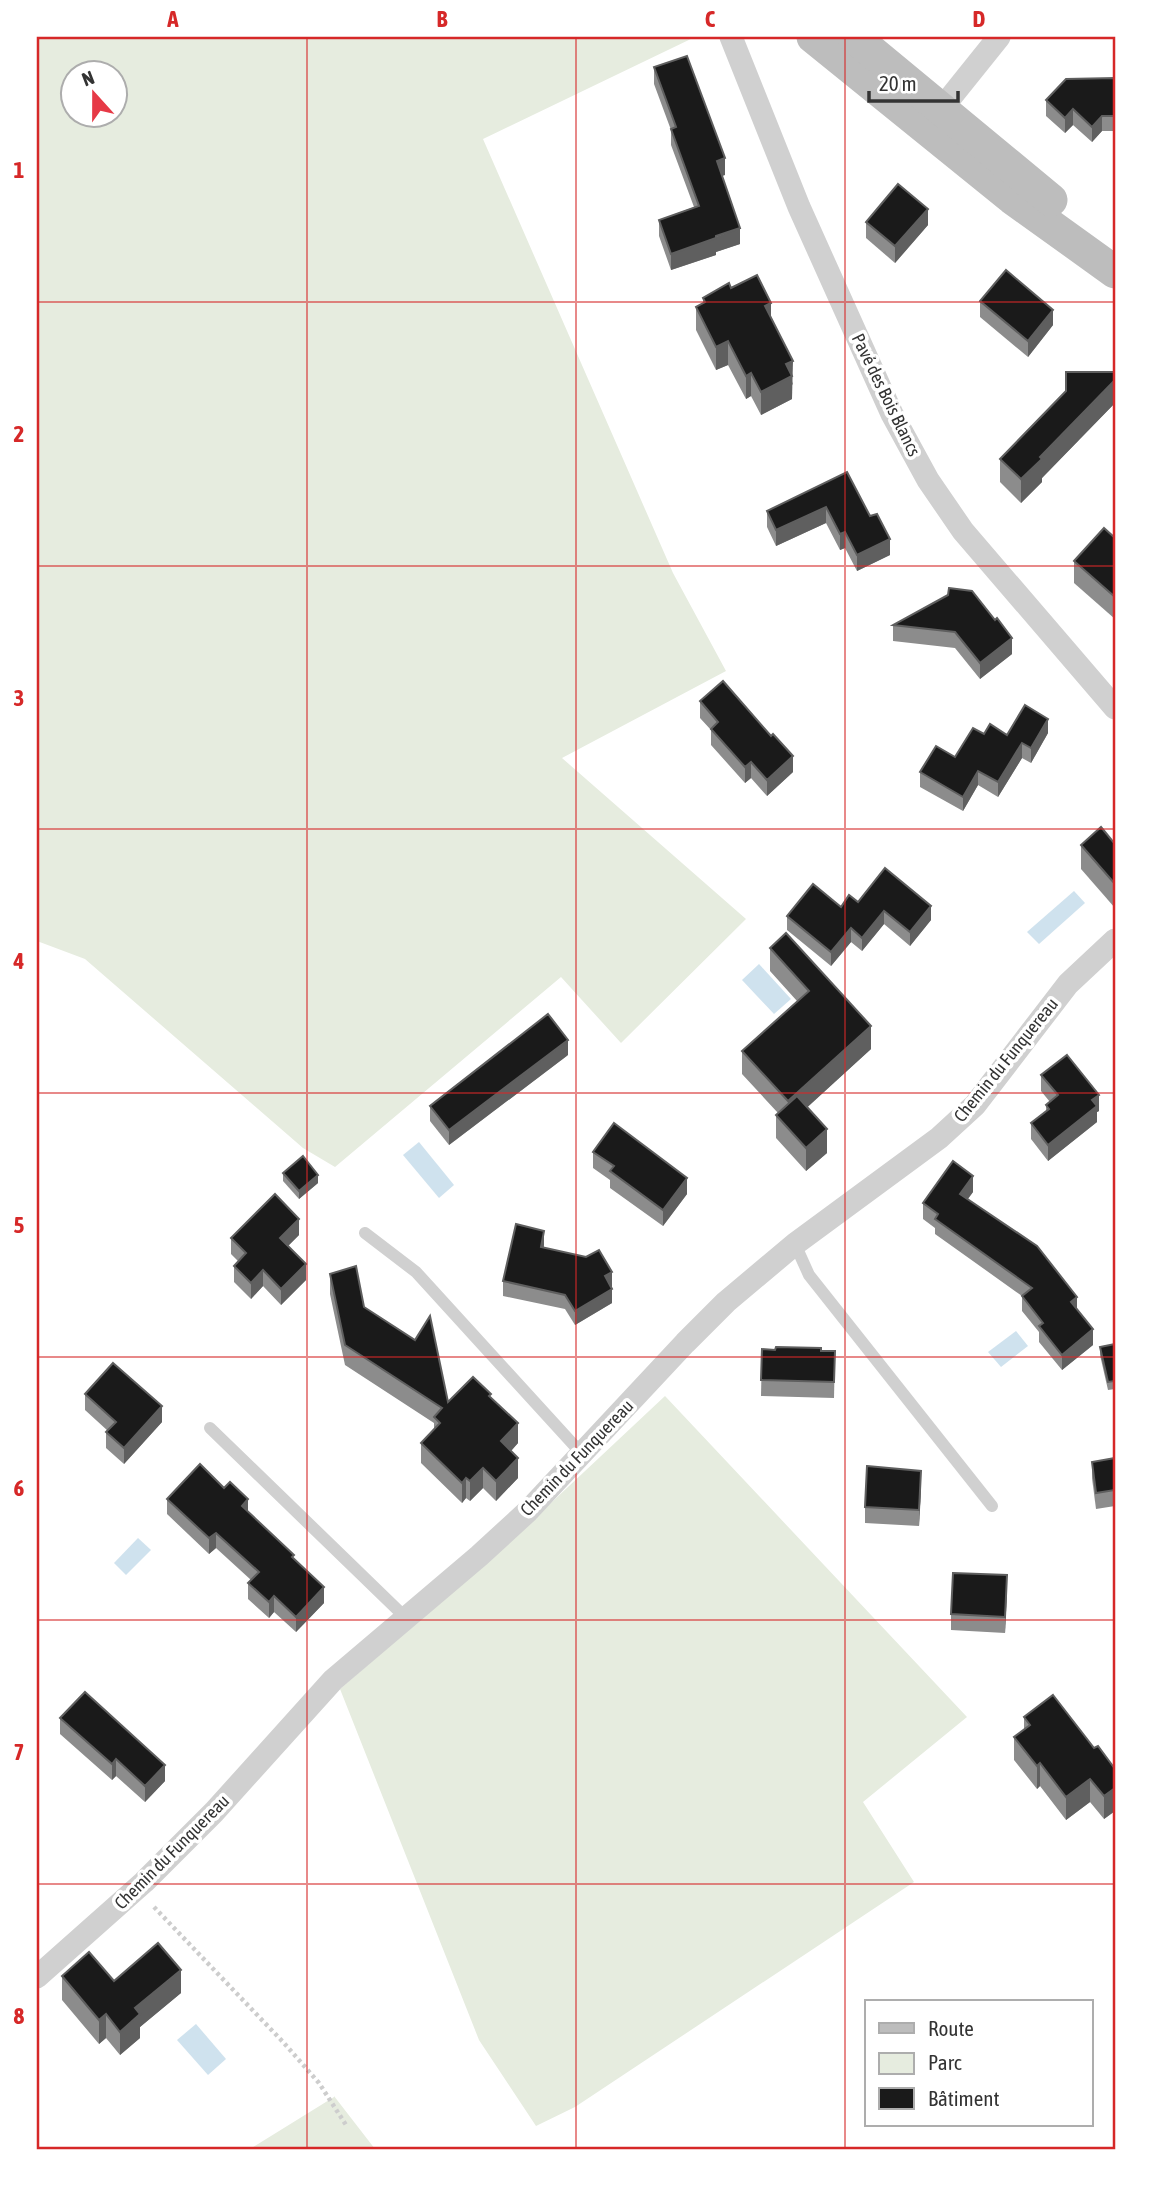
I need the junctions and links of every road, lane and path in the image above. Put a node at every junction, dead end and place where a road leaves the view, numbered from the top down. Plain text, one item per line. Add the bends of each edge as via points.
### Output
1 (731, 37) edge
2 (813, 37) edge
3 (854, 37) edge
4 (999, 37) edge
5 (934, 119) junction
6 (1015, 186) junction
7 (1115, 248) edge
8 (1115, 272) edge
9 (1115, 708) edge
10 (1115, 940) edge
11 (365, 1234) dead end
12 (795, 1244) junction
13 (210, 1428) dead end
14 (582, 1454) junction
15 (992, 1506) dead end
16 (405, 1617) junction
17 (137, 1889) junction
18 (37, 1977) edge
19 (346, 2125) dead end

1 - 9 street, Pavé des Bois Blancs via 799,207 915,457 962,531
2 - 5 main road
3 - 5 main road
4 - 5 street
5 - 6 main road
6 - 7 main road
6 - 8 main road via 1050,227
10 - 12 street, Chemin du Funquereau via 1068,984 975,1105 880,1183
11 - 14 lane via 416,1272
12 - 14 street, Chemin du Funquereau via 707,1321
12 - 15 lane via 809,1275
13 - 16 lane
14 - 16 street, Chemin du Funquereau via 503,1535
16 - 17 street, Chemin du Funquereau via 332,1679 214,1812
17 - 18 street, Chemin du Funquereau
17 - 19 path via 284,2043 319,2083

